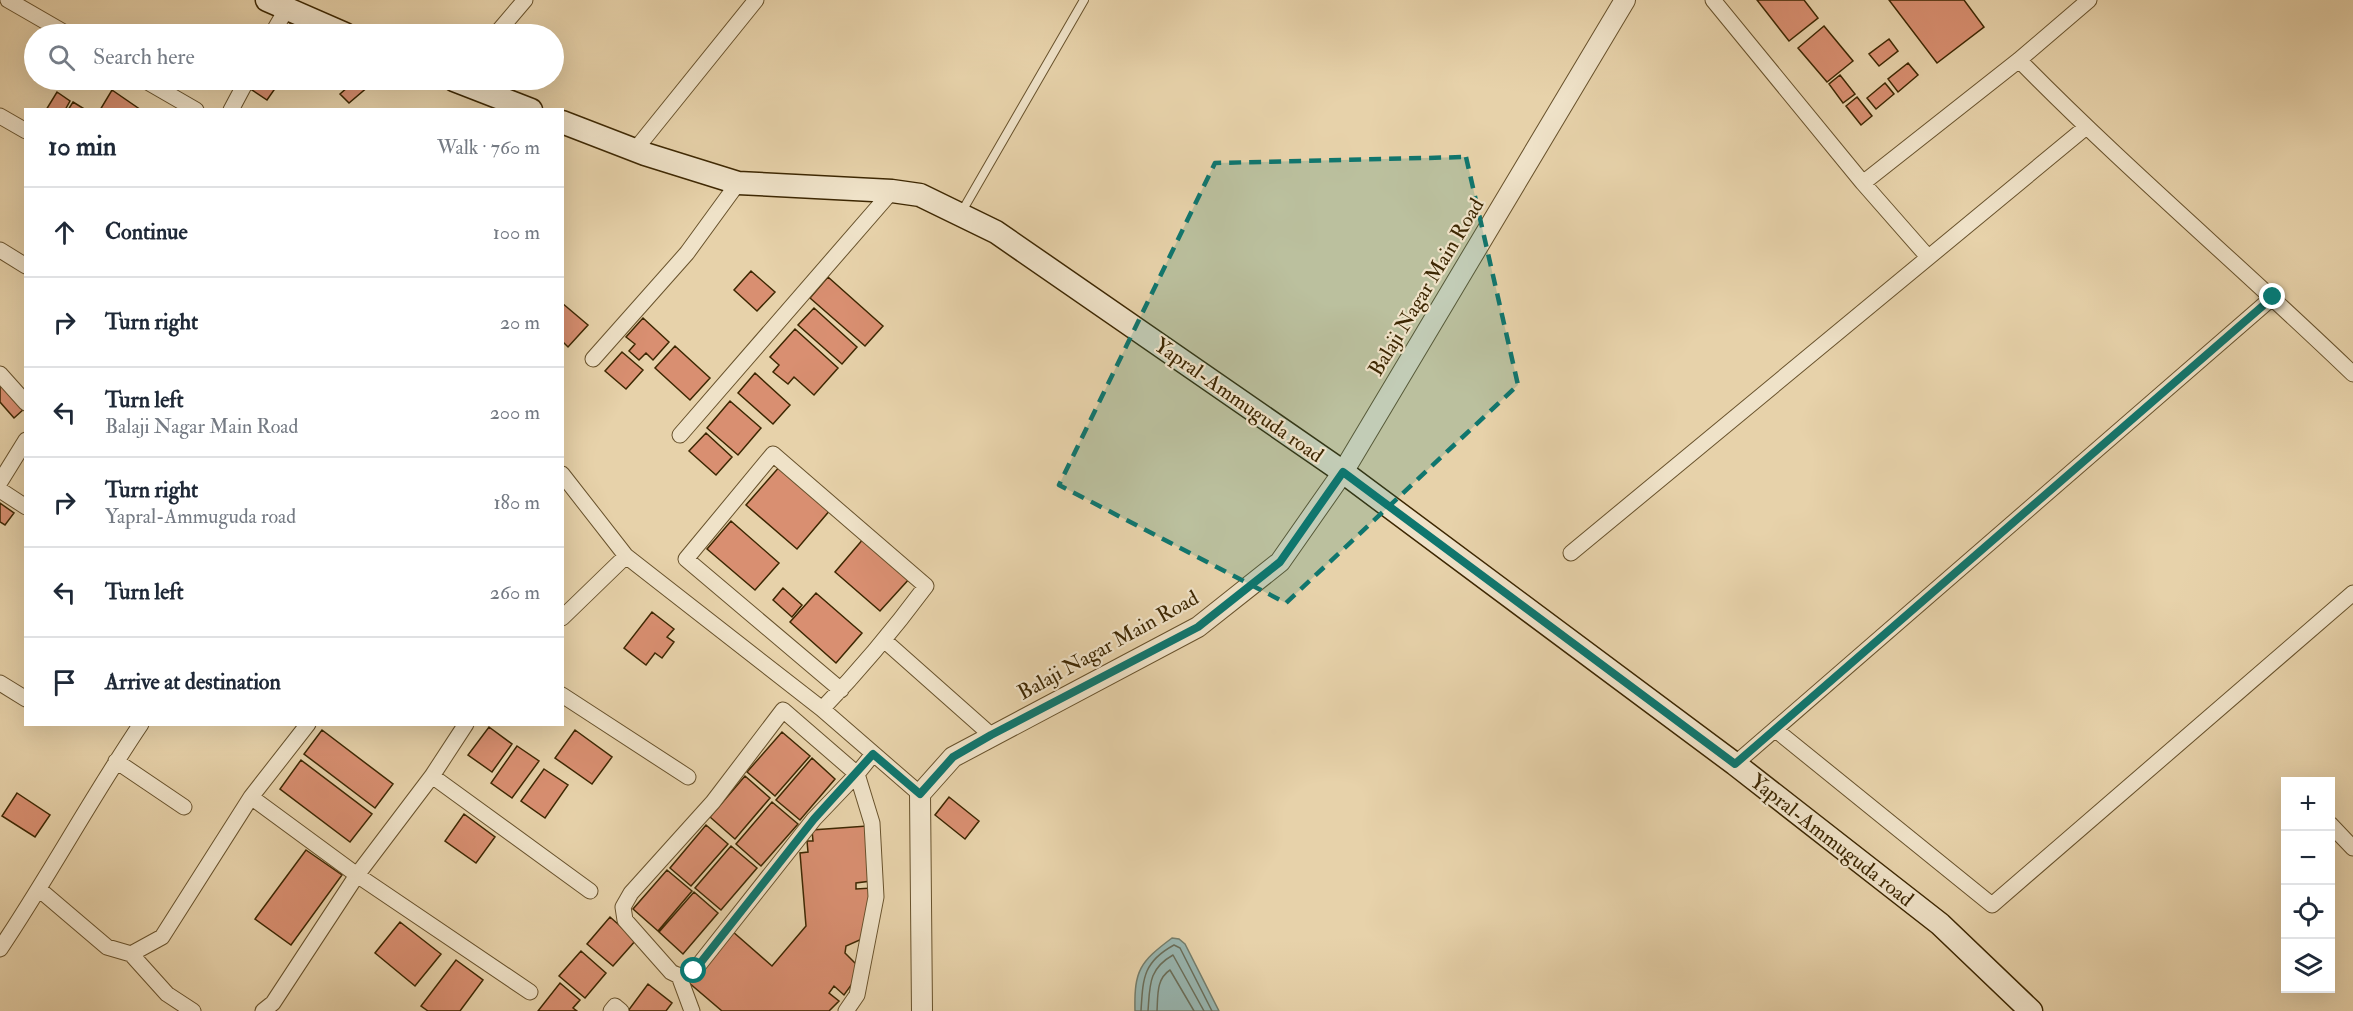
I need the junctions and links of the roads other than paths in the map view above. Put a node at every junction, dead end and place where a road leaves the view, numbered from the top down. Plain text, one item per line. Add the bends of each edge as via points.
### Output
1 (8, 0) edge
2 (525, 0) edge
3 (756, 0) edge
4 (1084, 0) edge
5 (1625, 0) edge
6 (1713, 0) edge
7 (2088, 0) edge
8 (276, 5) edge
9 (50, 24) edge
10 (273, 24) edge
11 (321, 24) edge
12 (505, 24) edge
13 (2019, 60) junction
14 (161, 90) edge
15 (242, 90) edge
16 (482, 90) edge
17 (193, 108) edge
18 (232, 108) edge
19 (526, 108) edge
20 (1, 118) edge
21 (564, 123) edge
22 (2085, 128) junction
23 (24, 130) edge
24 (635, 150) junction
25 (738, 183) junction
26 (1863, 183) junction
27 (892, 191) junction
28 (961, 215) junction
29 (0, 250) edge
30 (1928, 257) junction
31 (24, 265) edge
32 (2273, 297) junction
33 (594, 358) dead end
34 (0, 374) edge
35 (2353, 374) edge
36 (24, 401) edge
37 (680, 435) dead end
38 (24, 443) edge
39 (1343, 472) junction
40 (564, 477) edge
41 (0, 482) edge
42 (0, 490) edge
43 (24, 506) edge
44 (1571, 553) dead end
45 (626, 556) junction
46 (2353, 593) edge
47 (564, 616) edge
48 (885, 641) junction
49 (0, 683) edge
50 (841, 690) junction
51 (564, 696) edge
52 (24, 698) edge
53 (822, 709) junction
54 (140, 726) edge
55 (306, 726) edge
56 (465, 726) edge
57 (1777, 731) dead end
58 (991, 735) junction
59 (873, 754) junction
60 (116, 761) junction
61 (1735, 764) junction
62 (857, 774) junction
63 (432, 776) junction
64 (688, 777) dead end
65 (920, 794) junction
66 (251, 797) junction
67 (184, 807) dead end
68 (2335, 828) edge
69 (2353, 848) edge
70 (357, 875) junction
71 (40, 890) junction
72 (590, 891) dead end
73 (0, 949) edge
74 (131, 954) junction
75 (679, 976) junction
76 (530, 992) dead end
77 (193, 1011) edge
78 (263, 1011) edge
79 (610, 1011) edge
80 (621, 1011) edge
81 (692, 1011) edge
82 (846, 1011) edge
83 (922, 1011) edge
84 (2031, 1011) edge

1 - 9 street
2 - 12 street
3 - 24 street
4 - 28 lane
5 - 39 street, Balaji Nagar Main Road
6 - 26 street
7 - 13 street
8 - 10 street
8 - 11 main road
13 - 22 street
13 - 26 street
14 - 17 street
15 - 18 street
16 - 19 main road
20 - 23 street
21 - 24 main road, Yapral-Ammuguda road
22 - 30 street
22 - 32 street
24 - 25 main road, Yapral-Ammuguda road
25 - 27 main road, Yapral-Ammuguda road
25 - 33 street via 687,254
26 - 30 street
27 - 28 main road, Yapral-Ammuguda road via 920,195
27 - 37 street
28 - 39 main road, Yapral-Ammuguda road via 996,232
29 - 31 street
30 - 44 street
32 - 35 street
32 - 61 street
34 - 36 street
38 - 41 street
39 - 58 street, Balaji Nagar Main Road via 1280,562 1198,627
39 - 61 main road, Yapral-Ammuguda road
40 - 45 street
42 - 43 street
45 - 47 street
45 - 53 street
46 - 57 street via 1992,905
48 - 50 street
48 - 50 street via 926,586 773,453 686,559
48 - 58 street
49 - 52 street
50 - 53 street
51 - 64 street
53 - 59 street
54 - 60 street
55 - 66 street
56 - 63 street
58 - 65 street, Balaji Nagar Main Road via 953,757
59 - 62 street
59 - 65 street
60 - 67 street
60 - 71 street
61 - 84 main road, Yapral-Ammuguda road via 1940,924
62 - 75 street via 814,819 694,971
62 - 75 street via 783,710 713,802 631,893 623,907 625,920
62 - 82 street via 872,823 876,897 857,994
63 - 70 street
63 - 72 street
65 - 83 street
66 - 70 street
66 - 74 street via 162,937
68 - 69 street
70 - 76 street
70 - 78 street via 273,1004
71 - 73 street
71 - 74 street via 107,947
74 - 77 street via 167,994
75 - 81 street
79 - 80 street via 615,1006

